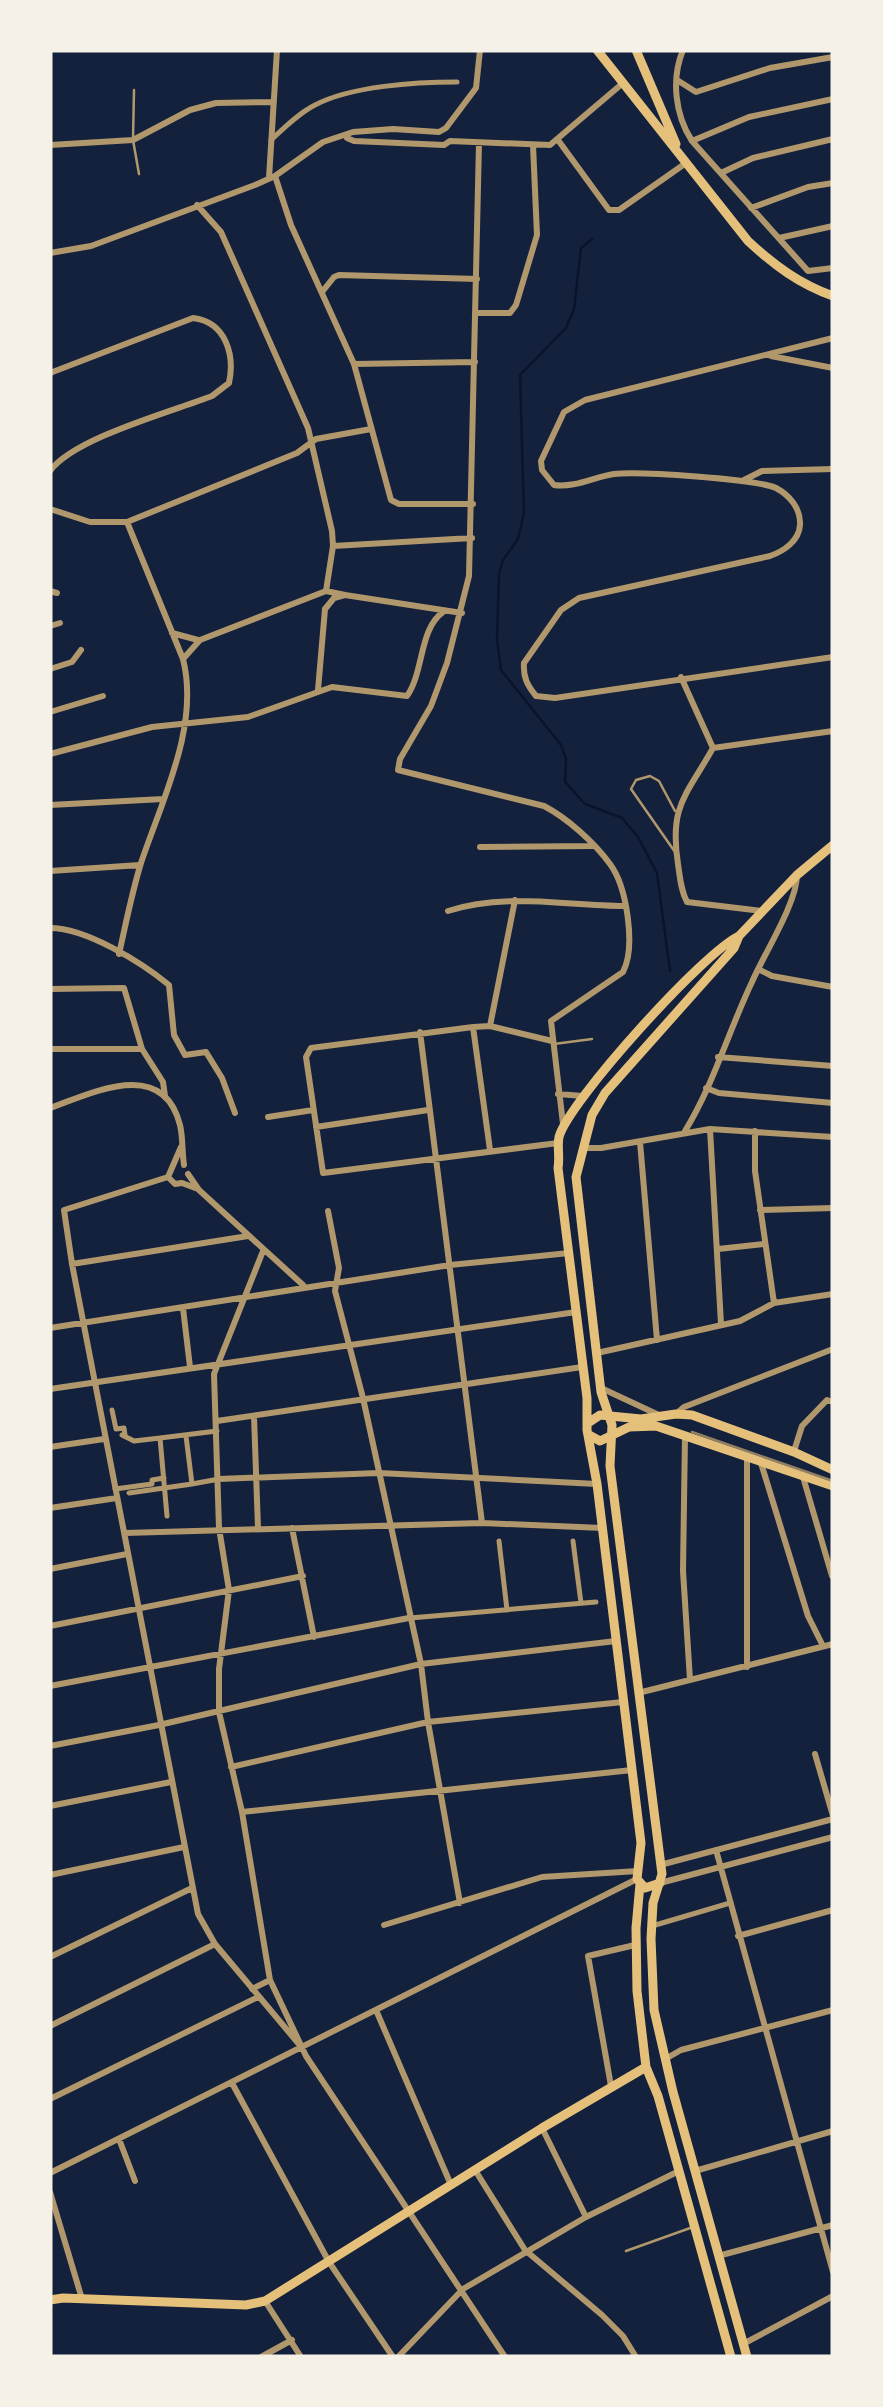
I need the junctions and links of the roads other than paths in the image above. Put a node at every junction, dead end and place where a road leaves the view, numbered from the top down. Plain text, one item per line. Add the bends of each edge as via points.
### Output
1 (277, 50) edge
2 (480, 50) edge
3 (597, 50) edge
4 (636, 50) edge
5 (685, 51) edge
6 (833, 56) edge
7 (647, 79) junction
8 (677, 80) junction
9 (457, 82) dead end
10 (625, 83) junction
11 (134, 90) dead end
12 (833, 99) edge
13 (274, 102) junction
14 (446, 128) junction
15 (388, 130) junction
16 (408, 131) junction
17 (346, 137) junction
18 (833, 139) edge
19 (133, 140) junction
20 (271, 140) junction
21 (558, 140) junction
22 (450, 141) junction
23 (692, 142) junction
24 (388, 143) junction
25 (409, 143) junction
26 (479, 143) junction
27 (533, 145) junction
28 (50, 146) edge
29 (685, 162) junction
30 (721, 173) junction
31 (139, 174) dead end
32 (272, 177) junction
33 (833, 183) edge
34 (197, 206) junction
35 (751, 208) junction
36 (833, 226) edge
37 (779, 238) junction
38 (50, 253) edge
39 (833, 268) edge
40 (478, 278) junction
41 (322, 292) junction
42 (833, 296) edge
43 (478, 312) junction
44 (833, 338) edge
45 (764, 355) junction
46 (476, 362) junction
47 (354, 364) junction
48 (833, 368) edge
49 (50, 373) edge
50 (371, 429) junction
51 (312, 441) junction
52 (294, 454) junction
53 (316, 464) junction
54 (833, 469) edge
55 (50, 472) edge
56 (743, 480) junction
57 (472, 504) junction
58 (50, 509) edge
59 (127, 522) junction
60 (472, 538) junction
61 (333, 546) junction
62 (326, 591) junction
63 (345, 596) junction
64 (304, 600) junction
65 (324, 608) junction
66 (420, 608) junction
67 (442, 612) junction
68 (462, 613) junction
69 (60, 623) dead end
70 (50, 626) edge
71 (430, 627) junction
72 (172, 634) junction
73 (200, 640) junction
74 (81, 650) dead end
75 (833, 656) edge
76 (183, 659) junction
77 (50, 668) edge
78 (681, 678) junction
79 (318, 690) junction
80 (104, 696) dead end
81 (50, 712) edge
82 (184, 722) junction
83 (833, 731) edge
84 (713, 748) junction
85 (50, 754) edge
86 (163, 799) junction
87 (50, 805) edge
88 (676, 812) junction
89 (593, 846) junction
90 (480, 847) dead end
91 (830, 847) edge
92 (676, 854) junction
93 (140, 866) junction
94 (50, 871) edge
95 (797, 875) junction
96 (516, 900) junction
97 (624, 906) junction
98 (766, 907) junction
99 (736, 909) junction
100 (448, 911) dead end
101 (779, 923) junction
102 (50, 928) edge
103 (747, 928) junction
104 (739, 936) junction
105 (119, 954) junction
106 (758, 969) junction
107 (833, 987) edge
108 (50, 989) edge
109 (490, 1026) junction
110 (473, 1027) junction
111 (420, 1032) junction
112 (592, 1039) dead end
113 (552, 1043) junction
114 (50, 1049) edge
115 (142, 1049) junction
116 (718, 1057) junction
117 (833, 1066) edge
118 (705, 1088) junction
119 (558, 1094) junction
120 (165, 1096) junction
121 (584, 1096) junction
122 (833, 1103) edge
123 (50, 1108) edge
124 (314, 1110) junction
125 (429, 1110) junction
126 (235, 1113) dead end
127 (268, 1117) dead end
128 (316, 1127) junction
129 (710, 1129) junction
130 (564, 1130) junction
131 (685, 1132) junction
132 (755, 1132) junction
133 (586, 1136) junction
134 (833, 1137) edge
135 (640, 1142) junction
136 (560, 1146) junction
137 (490, 1150) junction
138 (583, 1150) junction
139 (436, 1156) junction
140 (179, 1164) junction
141 (188, 1174) junction
142 (168, 1177) junction
143 (182, 1182) junction
144 (199, 1190) junction
145 (833, 1208) edge
146 (760, 1210) junction
147 (328, 1211) dead end
148 (248, 1236) junction
149 (764, 1244) junction
150 (718, 1249) junction
151 (263, 1251) junction
152 (569, 1252) junction
153 (72, 1264) junction
154 (450, 1265) junction
155 (336, 1284) junction
156 (304, 1286) junction
157 (833, 1294) edge
158 (245, 1298) junction
159 (774, 1303) junction
160 (183, 1308) junction
161 (576, 1312) junction
162 (82, 1323) junction
163 (721, 1324) junction
164 (50, 1328) edge
165 (458, 1328) junction
166 (657, 1340) junction
167 (349, 1346) junction
168 (833, 1349) edge
169 (597, 1353) junction
170 (219, 1364) junction
171 (582, 1367) junction
172 (190, 1368) junction
173 (94, 1382) junction
174 (465, 1382) junction
175 (601, 1388) junction
176 (50, 1389) edge
177 (363, 1398) junction
178 (833, 1402) edge
179 (112, 1410) dead end
180 (676, 1414) junction
181 (254, 1416) junction
182 (662, 1416) junction
183 (608, 1418) junction
184 (217, 1421) junction
185 (588, 1423) junction
186 (217, 1431) junction
187 (680, 1433) junction
188 (186, 1434) junction
189 (589, 1435) junction
190 (610, 1436) junction
191 (160, 1438) junction
192 (104, 1439) junction
193 (50, 1447) edge
194 (794, 1452) junction
195 (747, 1458) junction
196 (762, 1463) junction
197 (833, 1470) edge
198 (379, 1473) junction
199 (803, 1476) junction
200 (164, 1478) junction
201 (218, 1478) junction
202 (256, 1478) junction
203 (477, 1479) junction
204 (192, 1484) junction
205 (597, 1484) junction
206 (833, 1486) edge
207 (164, 1488) junction
208 (129, 1493) dead end
209 (116, 1494) junction
210 (50, 1508) edge
211 (167, 1516) dead end
212 (482, 1523) junction
213 (389, 1524) junction
214 (219, 1528) junction
215 (258, 1528) junction
216 (292, 1528) junction
217 (602, 1528) junction
218 (124, 1533) junction
219 (500, 1540) dead end
220 (572, 1541) dead end
221 (128, 1554) junction
222 (50, 1569) edge
223 (303, 1576) junction
224 (832, 1576) edge
225 (229, 1590) junction
226 (596, 1602) dead end
227 (582, 1603) junction
228 (138, 1609) junction
229 (507, 1610) junction
230 (409, 1618) junction
231 (50, 1626) edge
232 (314, 1637) junction
233 (616, 1641) junction
234 (833, 1644) edge
235 (823, 1646) junction
236 (221, 1654) junction
237 (421, 1664) junction
238 (747, 1666) junction
239 (148, 1668) junction
240 (690, 1680) junction
241 (50, 1686) edge
242 (638, 1693) junction
243 (624, 1702) junction
244 (219, 1712) junction
245 (428, 1722) junction
246 (159, 1725) junction
247 (50, 1746) edge
248 (815, 1754) dead end
249 (232, 1767) junction
250 (632, 1770) junction
251 (170, 1782) junction
252 (442, 1790) junction
253 (50, 1806) edge
254 (242, 1812) junction
255 (833, 1818) edge
256 (833, 1837) edge
257 (184, 1847) junction
258 (716, 1850) junction
259 (658, 1866) junction
260 (720, 1868) junction
261 (50, 1875) edge
262 (639, 1876) junction
263 (660, 1883) junction
264 (192, 1888) junction
265 (730, 1902) junction
266 (460, 1903) junction
267 (833, 1910) edge
268 (384, 1925) dead end
269 (652, 1926) junction
270 (738, 1936) junction
271 (215, 1944) junction
272 (636, 1946) junction
273 (50, 1957) edge
274 (270, 1980) junction
275 (252, 1989) junction
276 (258, 1997) junction
277 (376, 2010) junction
278 (833, 2010) edge
279 (50, 2026) edge
280 (764, 2030) junction
281 (302, 2048) junction
282 (666, 2060) junction
283 (647, 2066) junction
284 (232, 2083) junction
285 (610, 2086) junction
286 (50, 2099) edge
287 (542, 2128) junction
288 (833, 2131) edge
289 (119, 2138) junction
290 (796, 2142) junction
291 (475, 2170) junction
292 (695, 2171) junction
293 (50, 2172) edge
294 (679, 2172) junction
295 (135, 2182) dead end
296 (451, 2185) junction
297 (50, 2192) edge
298 (411, 2210) junction
299 (586, 2217) junction
300 (833, 2225) edge
301 (694, 2227) junction
302 (820, 2228) junction
303 (525, 2250) junction
304 (626, 2251) dead end
305 (718, 2256) junction
306 (328, 2262) junction
307 (833, 2272) edge
308 (463, 2289) junction
309 (833, 2296) edge
310 (82, 2299) junction
311 (50, 2300) edge
312 (265, 2301) junction
313 (292, 2340) junction
314 (743, 2344) junction
315 (261, 2357) edge
316 (301, 2357) edge
317 (396, 2357) edge
318 (505, 2357) edge
319 (636, 2357) edge
320 (731, 2357) edge
321 (747, 2357) edge

1 - 13 street
2 - 14 street via 476,88
3 - 10 main road
4 - 7 main road
5 - 8 street
6 - 8 street via 696,92
7 - 10 main road via 638,89
7 - 29 main road
8 - 23 street via 680,120
9 - 20 street via 335,97
10 - 21 street
10 - 29 main road
11 - 19 lane
12 - 23 street via 749,118
13 - 19 street via 190,110
13 - 20 street
14 - 16 street
14 - 22 street
15 - 16 street
15 - 17 street
15 - 24 street
16 - 25 street
17 - 24 street
17 - 32 street via 323,142
18 - 30 street via 753,158
19 - 28 street
19 - 31 lane
20 - 32 street
21 - 27 street
21 - 29 street via 608,210 619,210
22 - 25 street
22 - 26 street
23 - 30 street
24 - 25 street
26 - 27 street
26 - 40 street
27 - 43 street via 537,235 516,305 510,313
29 - 42 main road via 774,265
30 - 35 street
32 - 34 street
32 - 41 street
33 - 35 street
34 - 38 street via 91,246
34 - 51 street via 221,232
35 - 37 street
36 - 37 street
37 - 39 street via 808,271
40 - 41 street via 334,276
40 - 43 street
41 - 47 street
43 - 46 street
44 - 45 street
45 - 48 street
45 - 56 street via 573,405 556,423 541,461 547,479 565,487 616,474
46 - 47 street
46 - 57 street
47 - 50 street
49 - 55 street via 193,318 220,331 232,368 229,384 212,396 81,446
50 - 51 street
50 - 57 street via 394,503
51 - 52 street
51 - 53 street
52 - 53 street
52 - 59 street
53 - 61 street
54 - 56 street via 762,470
56 - 78 street via 790,497 800,524 784,551 580,598 562,610 523,673 536,696 555,698
57 - 60 street
58 - 59 street via 90,522
59 - 72 street
60 - 61 street
60 - 68 street
61 - 62 street
62 - 63 street
62 - 64 street
63 - 65 street
63 - 66 street
64 - 65 street
64 - 73 street
65 - 79 street
66 - 67 street
66 - 71 street
67 - 68 street
67 - 71 street
68 - 89 street via 431,706 398,770 544,806
69 - 70 street
71 - 79 street via 407,696
72 - 73 street
72 - 76 street
73 - 76 street
74 - 77 street via 72,662
75 - 78 street
76 - 82 street via 189,683
78 - 84 street
79 - 82 street via 248,718
80 - 81 street
82 - 85 street
82 - 86 street
83 - 84 street
84 - 88 street
86 - 87 street
86 - 93 street
88 - 92 street
88 - 92 lane via 660,780 636,780 636,800
89 - 90 street
89 - 97 street via 617,876
91 - 95 main road
92 - 99 street via 688,902
93 - 94 street
93 - 105 street
95 - 98 main road
95 - 101 street
96 - 97 street
96 - 100 street
96 - 109 street
97 - 113 street via 630,933 623,972 556,1015
98 - 99 street
98 - 101 street
98 - 103 main road
99 - 103 street
101 - 106 street
102 - 105 street via 86,935
103 - 104 main road
104 - 121 main road via 711,954
104 - 133 main road via 605,1093
105 - 126 street via 169,985 178,1046 184,1055 206,1052
106 - 107 street
106 - 116 street
108 - 115 street via 124,988
109 - 110 street
109 - 113 street
110 - 111 street
110 - 137 street
111 - 124 street via 307,1050
111 - 125 street
112 - 113 lane
113 - 119 street
114 - 115 street
115 - 120 street
116 - 117 street
116 - 118 street
118 - 122 street
118 - 131 street
119 - 121 street
119 - 130 street
120 - 123 street via 137,1084 112,1086
120 - 140 street via 181,1128
121 - 130 main road
124 - 127 street
124 - 128 street
125 - 128 street
125 - 139 street
128 - 139 street via 323,1173
129 - 131 street
129 - 132 street
129 - 150 street
130 - 133 main road via 576,1128
130 - 136 main road
131 - 135 street
132 - 134 street
132 - 146 street
133 - 138 main road
135 - 138 street
135 - 166 street
136 - 137 street
136 - 138 main road via 567,1154
136 - 152 main road
137 - 139 street
138 - 169 main road via 576,1177
139 - 154 street
140 - 141 street
140 - 142 street
141 - 143 street
141 - 144 street
142 - 143 street
142 - 153 street via 64,1210
143 - 144 street
144 - 148 street
145 - 146 street
146 - 149 street
147 - 155 street
148 - 151 street
148 - 153 street
149 - 150 street
149 - 159 street
150 - 163 street
151 - 156 street
151 - 158 street
152 - 154 street
152 - 161 main road
153 - 162 street
154 - 155 street
154 - 165 street
155 - 156 street
155 - 167 street
156 - 158 street
157 - 159 street
158 - 160 street
158 - 170 street
159 - 163 street via 740,1322
160 - 162 street
160 - 172 street
161 - 165 street
161 - 171 main road
162 - 164 street
162 - 173 street
163 - 166 street
165 - 167 street
165 - 174 street
166 - 169 street
167 - 170 street
167 - 177 street
168 - 180 street
169 - 175 main road
170 - 172 street
170 - 184 street
171 - 174 street
171 - 185 main road
172 - 173 street
173 - 176 street
173 - 192 street
174 - 177 street
174 - 203 street
175 - 182 street
175 - 183 main road
177 - 181 street
177 - 198 street
178 - 194 street via 826,1400 802,1426
179 - 191 street via 116,1429 124,1428 134,1441
180 - 182 main road
180 - 187 main road
180 - 194 main road
181 - 184 street
181 - 202 street
182 - 183 main road
183 - 185 main road
183 - 190 main road
184 - 186 street
185 - 189 main road
186 - 188 street
186 - 201 street
187 - 190 main road via 641,1426
187 - 195 main road
187 - 240 street
188 - 191 street
188 - 204 street
189 - 190 main road via 600,1441
189 - 205 main road
190 - 242 main road
191 - 200 street
192 - 193 street
192 - 209 street
194 - 197 main road
195 - 196 main road
195 - 238 street
196 - 199 main road
196 - 235 street
198 - 202 street
198 - 203 street
198 - 213 street
199 - 206 main road
199 - 224 street
200 - 207 street
200 - 209 street
201 - 202 street
201 - 204 street
201 - 214 street
202 - 215 street
203 - 205 street
203 - 212 street
204 - 207 street
205 - 217 main road
207 - 208 street
207 - 211 street
209 - 210 street
209 - 218 street
212 - 213 street
212 - 217 street
213 - 216 street
213 - 230 street
214 - 215 street
214 - 218 street
214 - 225 street
215 - 216 street
216 - 223 street
217 - 233 main road
218 - 221 street
219 - 229 street
220 - 227 street
221 - 222 street
221 - 228 street
223 - 225 street
223 - 232 street
225 - 228 street
225 - 236 street
226 - 227 street
227 - 229 street
228 - 231 street
228 - 239 street
229 - 230 street
230 - 232 street
230 - 237 street
232 - 236 street
233 - 237 street
233 - 243 main road
234 - 235 street
235 - 238 street
236 - 239 street
236 - 244 street
237 - 244 street
237 - 245 street
238 - 240 street
239 - 241 street
239 - 246 street
240 - 242 street
242 - 259 main road
243 - 245 street
243 - 250 main road
244 - 246 street
244 - 249 street
245 - 249 street
245 - 252 street
246 - 247 street
246 - 251 street
248 - 255 street
249 - 254 street
250 - 252 street
250 - 262 main road
251 - 253 street
251 - 257 street
252 - 254 street
252 - 266 street
254 - 274 street
255 - 258 street
256 - 260 street
257 - 261 street
257 - 264 street
258 - 259 street
258 - 260 street
259 - 262 main road via 646,1864
259 - 263 main road
260 - 263 street
260 - 265 street
262 - 263 main road via 651,1888
262 - 266 street via 542,1877
262 - 272 main road
262 - 277 street
263 - 269 main road
264 - 271 street
264 - 273 street
265 - 269 street
265 - 270 street
266 - 268 street
267 - 270 street
269 - 282 main road via 654,2010
270 - 280 street
271 - 275 street
271 - 279 street
272 - 283 main road
272 - 285 street via 588,1956
274 - 275 street
274 - 281 street
275 - 276 street
276 - 281 street
276 - 286 street
277 - 281 street
277 - 296 street
278 - 280 street
280 - 282 street via 681,2050
280 - 290 street
281 - 284 street
281 - 298 street
282 - 283 main road via 657,2052
282 - 283 main road via 662,2074
282 - 292 main road
283 - 285 main road
283 - 294 main road
284 - 289 street
284 - 306 street
285 - 287 main road
287 - 291 main road
287 - 299 street
288 - 290 street
289 - 293 street
289 - 295 street
290 - 292 street
290 - 302 street
291 - 296 main road
291 - 303 street
292 - 305 main road
294 - 299 street
294 - 301 main road
296 - 298 main road
297 - 310 street
298 - 306 main road
298 - 308 street
299 - 303 street
300 - 302 street
301 - 304 lane
301 - 320 main road
302 - 305 street
302 - 307 street
303 - 308 street
303 - 319 street via 623,2336
305 - 314 main road
306 - 312 main road
306 - 317 street
308 - 317 street
308 - 318 street
309 - 314 street
310 - 311 main road
310 - 312 main road
312 - 313 street
313 - 315 street
313 - 316 street
314 - 321 main road

